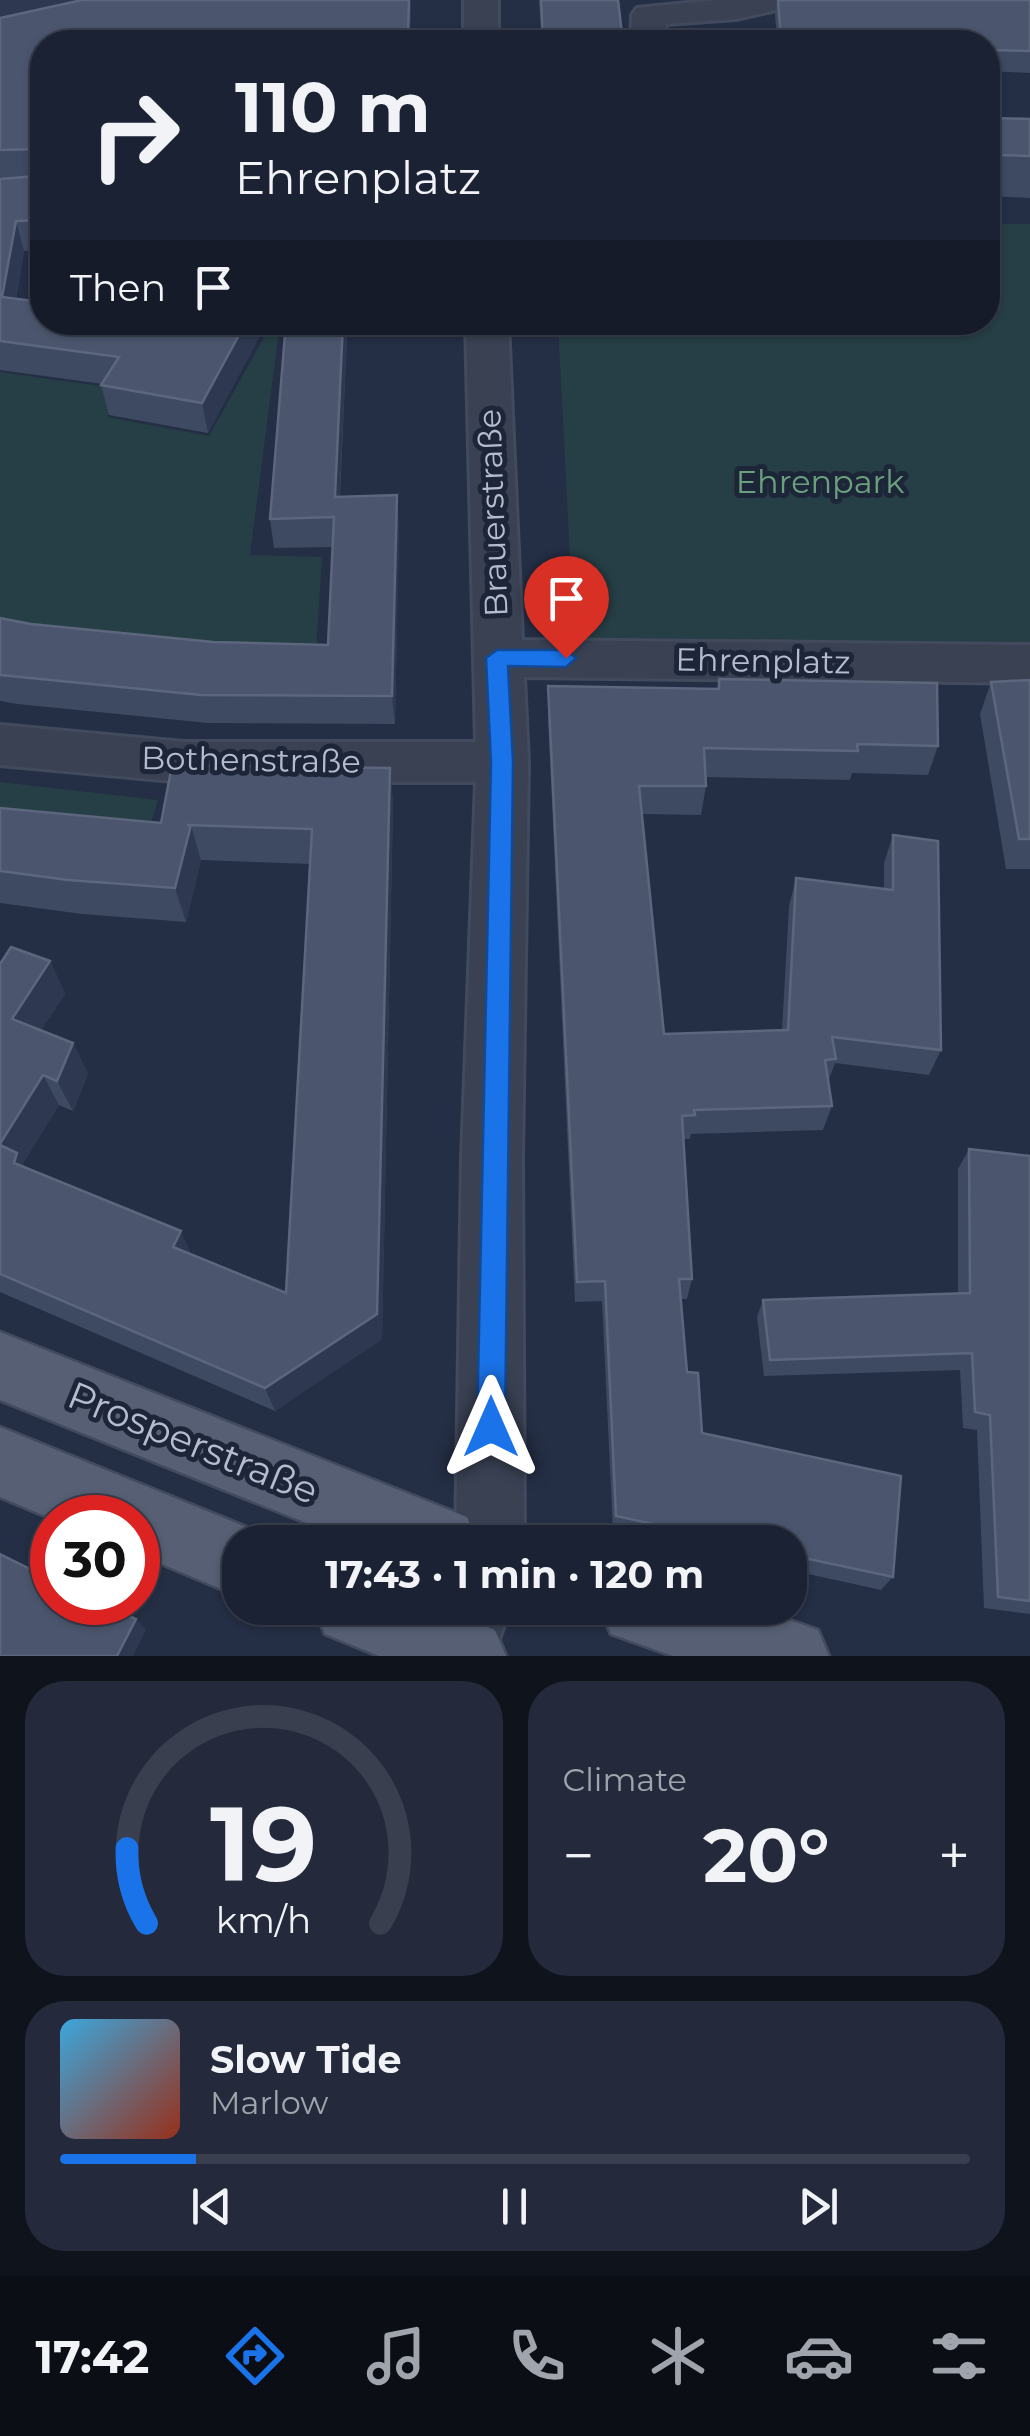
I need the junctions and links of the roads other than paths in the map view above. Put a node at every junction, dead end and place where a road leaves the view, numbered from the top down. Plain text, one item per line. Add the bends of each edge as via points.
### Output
1 (481, 0) edge
2 (764, 4) edge
3 (482, 30) edge
4 (648, 30) edge
5 (759, 30) edge
6 (487, 335) edge
7 (497, 658) junction
8 (1030, 664) edge
9 (0, 745) edge
10 (502, 762) junction
11 (0, 1366) edge
12 (0, 1462) edge
13 (80, 1495) edge
14 (399, 1525) edge
15 (490, 1525) edge
16 (160, 1528) edge
17 (222, 1554) edge
18 (406, 1625) edge
19 (692, 1625) edge
20 (465, 1643) edge
21 (792, 1656) edge

1 - 3 street
2 - 4 street via 648,15
2 - 5 street
6 - 7 street, Brauerstraße
7 - 8 street, Ehrenplatz
7 - 10 street, Brauerstraße
9 - 10 street, Bothenstraße via 184,762
10 - 15 street, Brauerstraße
11 - 14 main road, Prosperstraße
12 - 13 main road
16 - 17 main road
18 - 20 main road
19 - 21 main road

